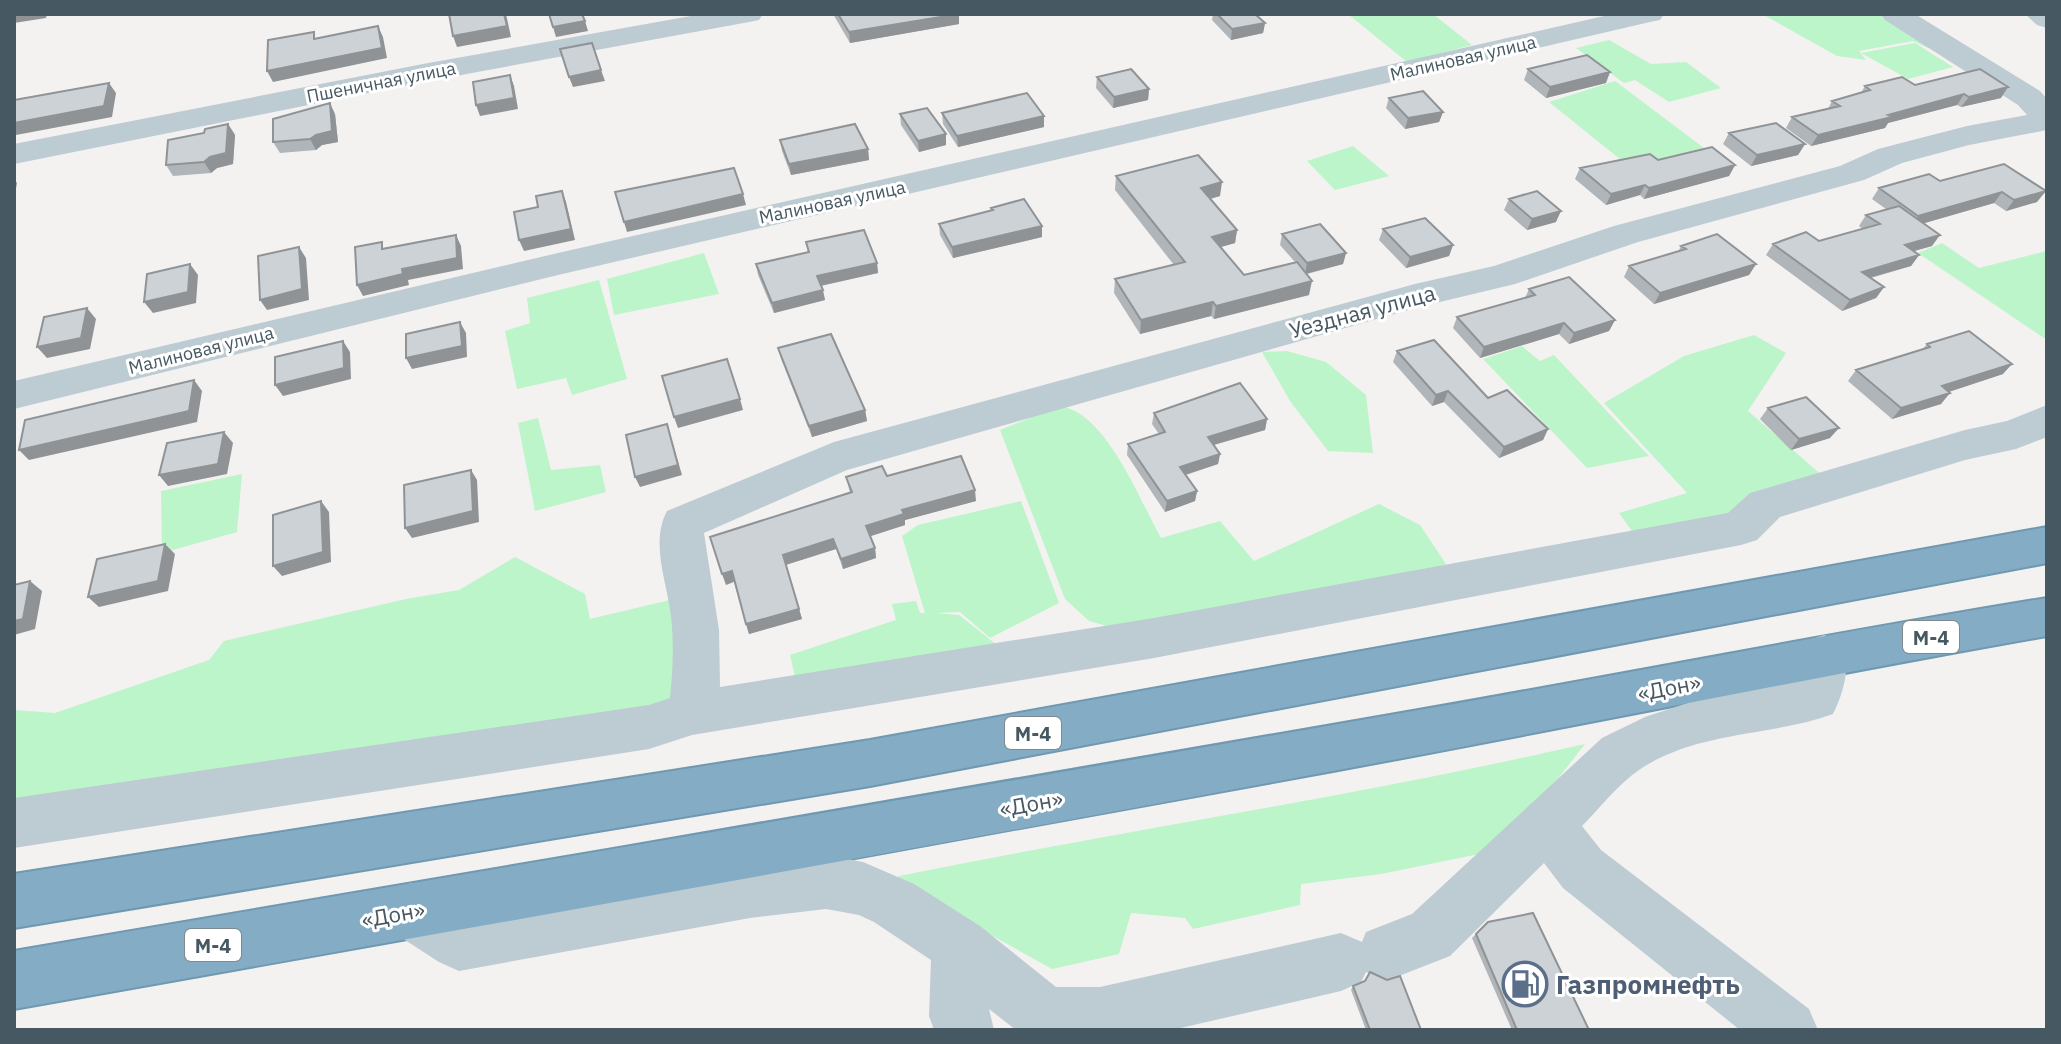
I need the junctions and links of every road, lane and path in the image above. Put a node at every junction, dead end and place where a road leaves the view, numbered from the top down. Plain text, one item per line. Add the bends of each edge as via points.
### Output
1 (749, 14) edge
2 (1650, 14) edge
3 (1895, 14) edge
4 (2039, 14) edge
5 (2047, 19) edge
6 (2047, 120) edge
7 (14, 154) edge
8 (14, 395) edge
9 (2047, 420) edge
10 (2047, 545) edge
11 (2047, 617) edge
12 (1824, 655) junction
13 (692, 713) junction
14 (1552, 819) junction
15 (14, 823) edge
16 (14, 901) edge
17 (411, 911) junction
18 (960, 946) junction
19 (14, 980) edge
20 (964, 1030) edge
21 (1788, 1030) edge

1 - 7 street, Пшеничная улица
2 - 8 street, Малиновая улица via 558,264
3 - 6 street via 2029,98
4 - 5 street
6 - 13 street, Уездная улица via 1890,156 1852,173 1626,234 1502,276 834,458 683,523 680,547 692,601 699,678
9 - 13 street via 2016,434 1765,505 1741,528 1154,638
10 - 16 highway, М-4 via 870,763
11 - 12 highway, «Дон» / М-4
12 - 14 street via 1816,699 1715,716 1663,733 1620,754
12 - 17 highway, «Дон» / М-4 via 1646,692
13 - 15 street via 649,727
14 - 18 street via 1430,936 1363,957 1100,1017 1046,1016
14 - 21 street via 1582,869
17 - 18 street via 459,942 826,882 863,889 894,903
17 - 19 highway, «Дон» / М-4
18 - 20 street via 959,1016

